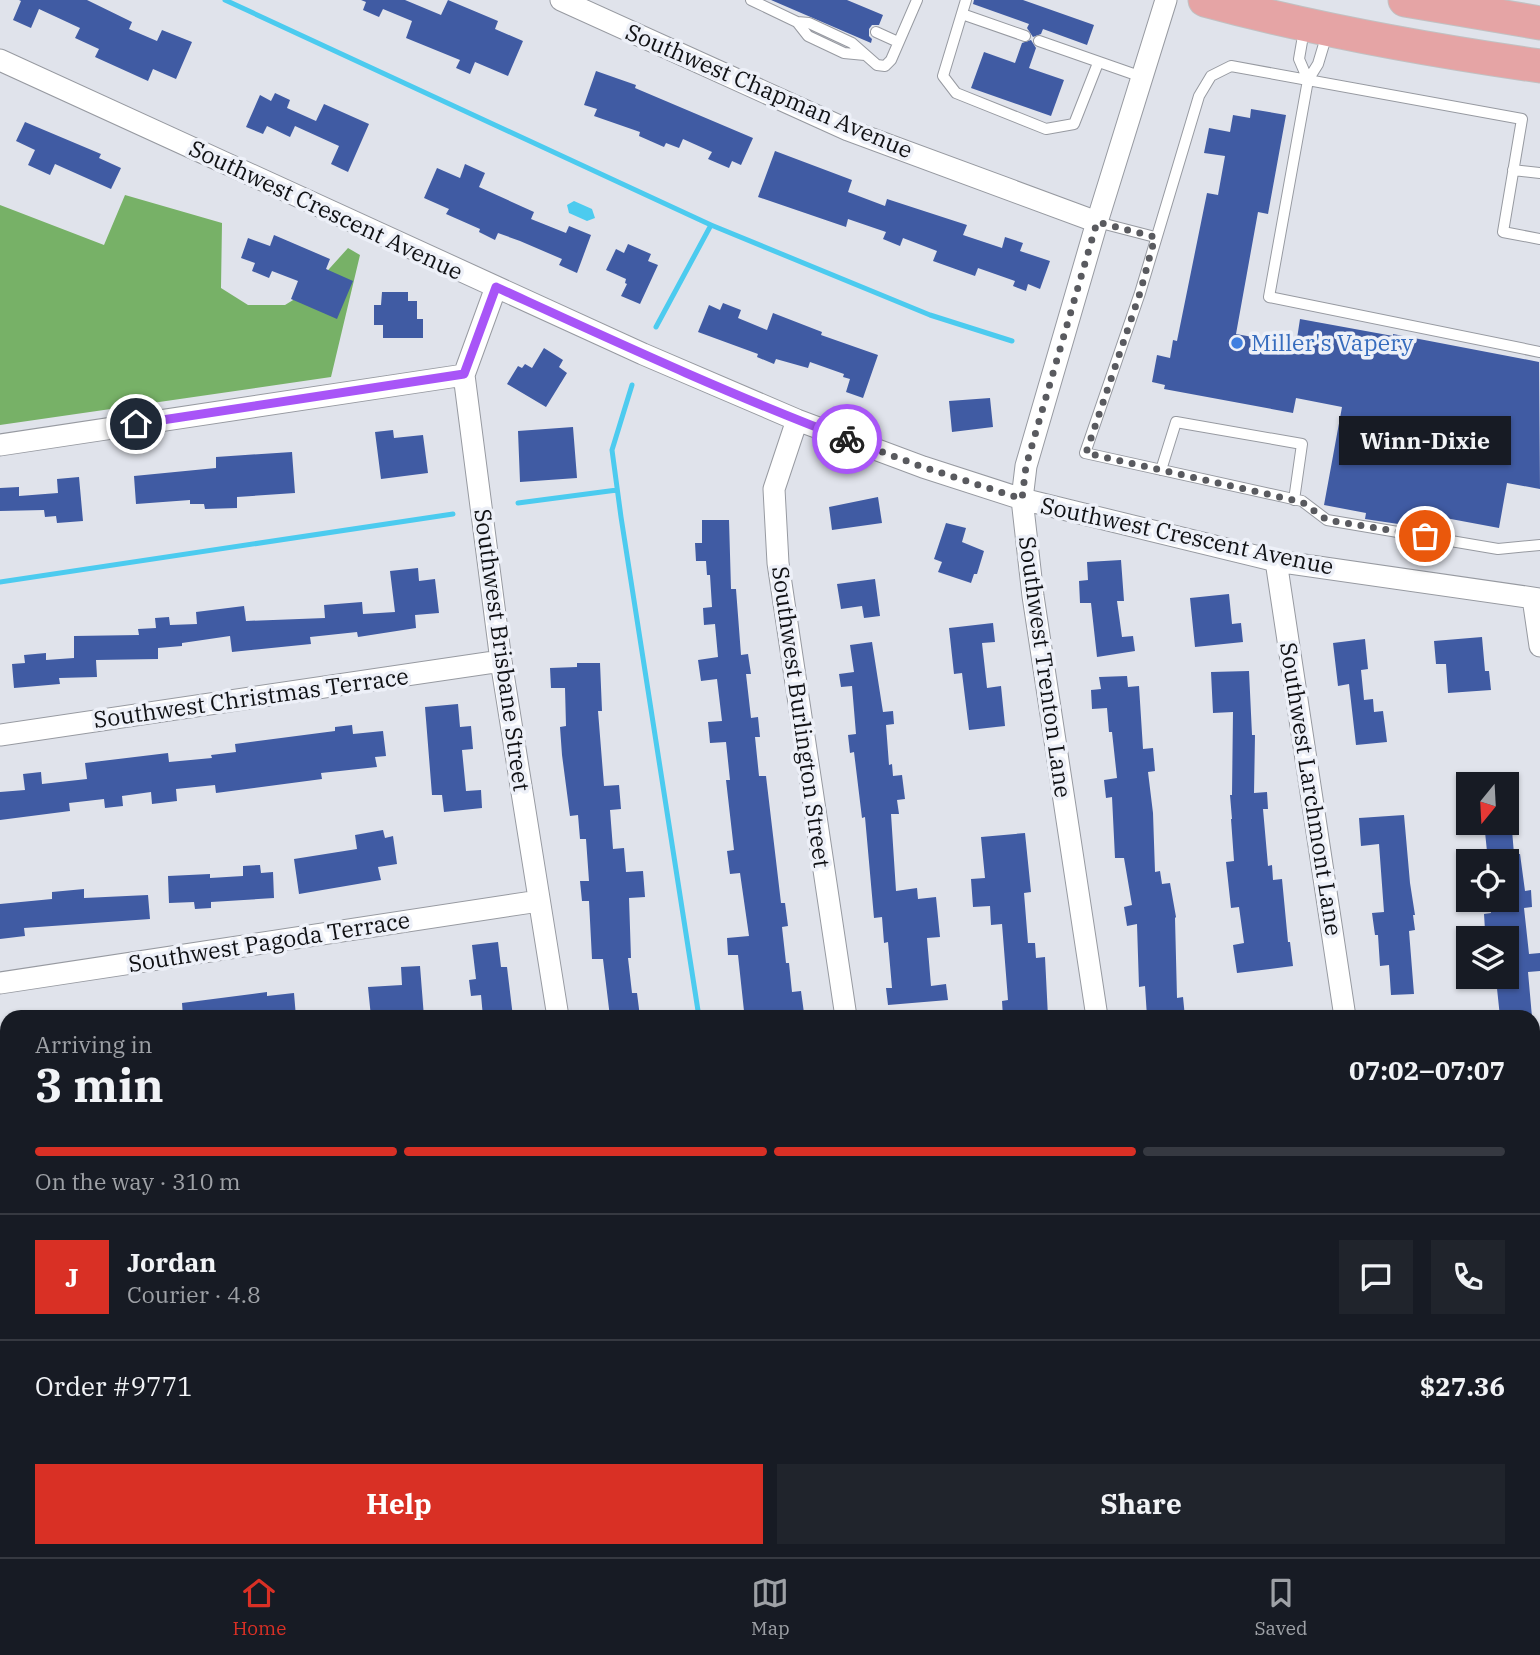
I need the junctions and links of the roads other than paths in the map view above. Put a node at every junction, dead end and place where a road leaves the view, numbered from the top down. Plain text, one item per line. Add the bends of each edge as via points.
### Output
1 (561, 0) edge
2 (751, 0) edge
3 (917, 0) edge
4 (966, 0) edge
5 (1166, 0) edge
6 (1205, 0) edge
7 (1409, 0) edge
8 (962, 14) junction
9 (1540, 23) edge
10 (1317, 27) junction
11 (876, 32) dead end
12 (1025, 36) dead end
13 (898, 41) junction
14 (1039, 41) dead end
15 (0, 60) edge
16 (1098, 62) junction
17 (1540, 66) edge
18 (1142, 77) junction
19 (1308, 80) junction
20 (1513, 170) junction
21 (1540, 173) edge
22 (1097, 222) junction
23 (1155, 237) junction
24 (1540, 239) edge
25 (496, 287) junction
26 (1540, 352) edge
27 (464, 374) junction
28 (797, 420) junction
29 (0, 445) edge
30 (1161, 470) junction
31 (1022, 499) junction
32 (1294, 500) junction
33 (1540, 545) edge
34 (1276, 561) junction
35 (1536, 598) edge
36 (1540, 646) edge
37 (501, 660) junction
38 (0, 735) edge
39 (539, 901) junction
40 (0, 983) edge
41 (557, 1010) edge
42 (845, 1010) edge
43 (1096, 1010) edge
44 (1344, 1010) edge

1 - 22 street, Southwest Chapman Avenue via 848,130
2 - 13 lane via 852,43 877,65 885,66 891,60
3 - 13 lane
4 - 8 lane
5 - 18 street, Southwest Trenton Lane
6 - 10 main road
7 - 9 main road
8 - 12 lane
8 - 16 lane via 943,76 956,93 1046,129 1074,124
10 - 17 main road
10 - 19 lane via 1318,64
10 - 19 lane via 1299,59
11 - 13 lane
14 - 16 lane
15 - 25 street, Southwest Crescent Avenue
16 - 18 lane
18 - 22 street, Southwest Trenton Lane
19 - 20 lane via 1522,119
19 - 23 lane via 1231,66 1211,76 1199,96
19 - 26 lane via 1269,297
20 - 21 lane
20 - 24 lane via 1503,232
22 - 23 lane
22 - 31 street, Southwest Trenton Lane via 1026,466
23 - 30 lane via 1086,453
25 - 27 street, Southwest Brisbane Street
25 - 28 street, Southwest Crescent Avenue
27 - 29 street
27 - 37 street, Southwest Brisbane Street
28 - 31 street, Southwest Crescent Avenue
28 - 42 street, Southwest Burlington Street via 774,489 778,563
30 - 32 lane
30 - 32 lane via 1176,422 1302,444
31 - 34 street, Southwest Crescent Avenue
31 - 43 street, Southwest Trenton Lane
32 - 33 lane via 1327,520 1498,549
34 - 35 street, Southwest Crescent Avenue
34 - 44 street, Southwest Larchmont Lane
35 - 36 street
37 - 38 street, Southwest Christmas Terrace
37 - 39 street, Southwest Brisbane Street
39 - 40 street, Southwest Pagoda Terrace
39 - 41 street, Southwest Brisbane Street

